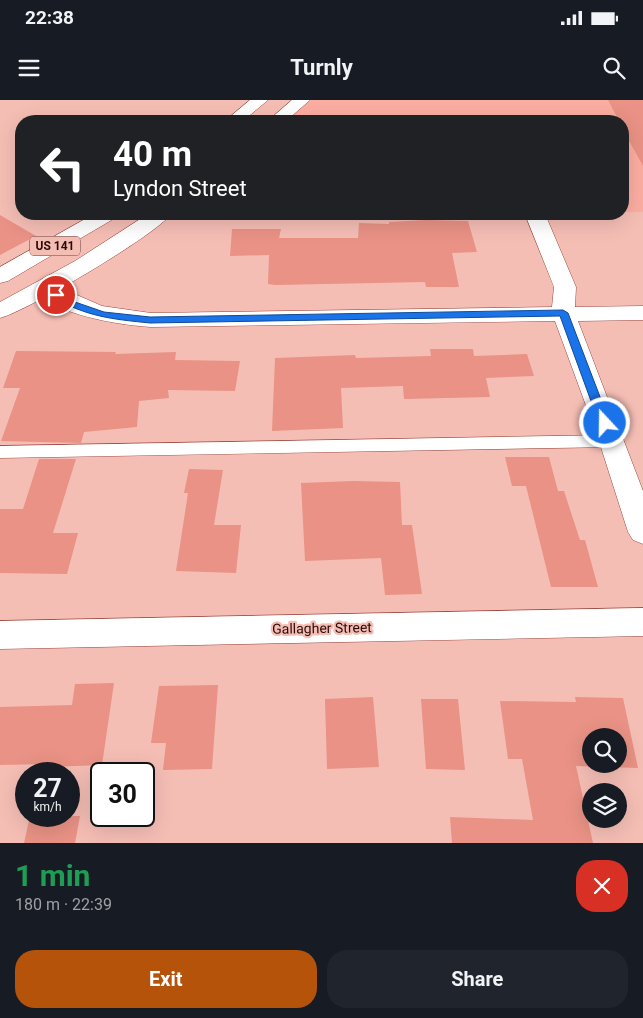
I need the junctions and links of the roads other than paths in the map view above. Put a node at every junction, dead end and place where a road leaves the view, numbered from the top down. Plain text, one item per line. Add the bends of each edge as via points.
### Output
1 (260, 100) edge
2 (302, 100) edge
3 (241, 115) edge
4 (283, 115) edge
5 (98, 220) edge
6 (152, 220) edge
7 (537, 220) edge
8 (0, 276) edge
9 (45, 288) junction
10 (0, 311) edge
11 (563, 313) junction
12 (643, 313) edge
13 (612, 441) junction
14 (0, 452) edge
15 (643, 532) edge
16 (643, 622) edge
17 (0, 635) edge

1 - 3 street
2 - 4 street
5 - 8 street, US 141
6 - 9 street, US 141
7 - 11 street via 565,287
9 - 10 street, US 141
9 - 11 street via 88,311 123,318
11 - 12 street
11 - 13 street
13 - 14 lane
13 - 15 street
16 - 17 street, Gallagher Street

